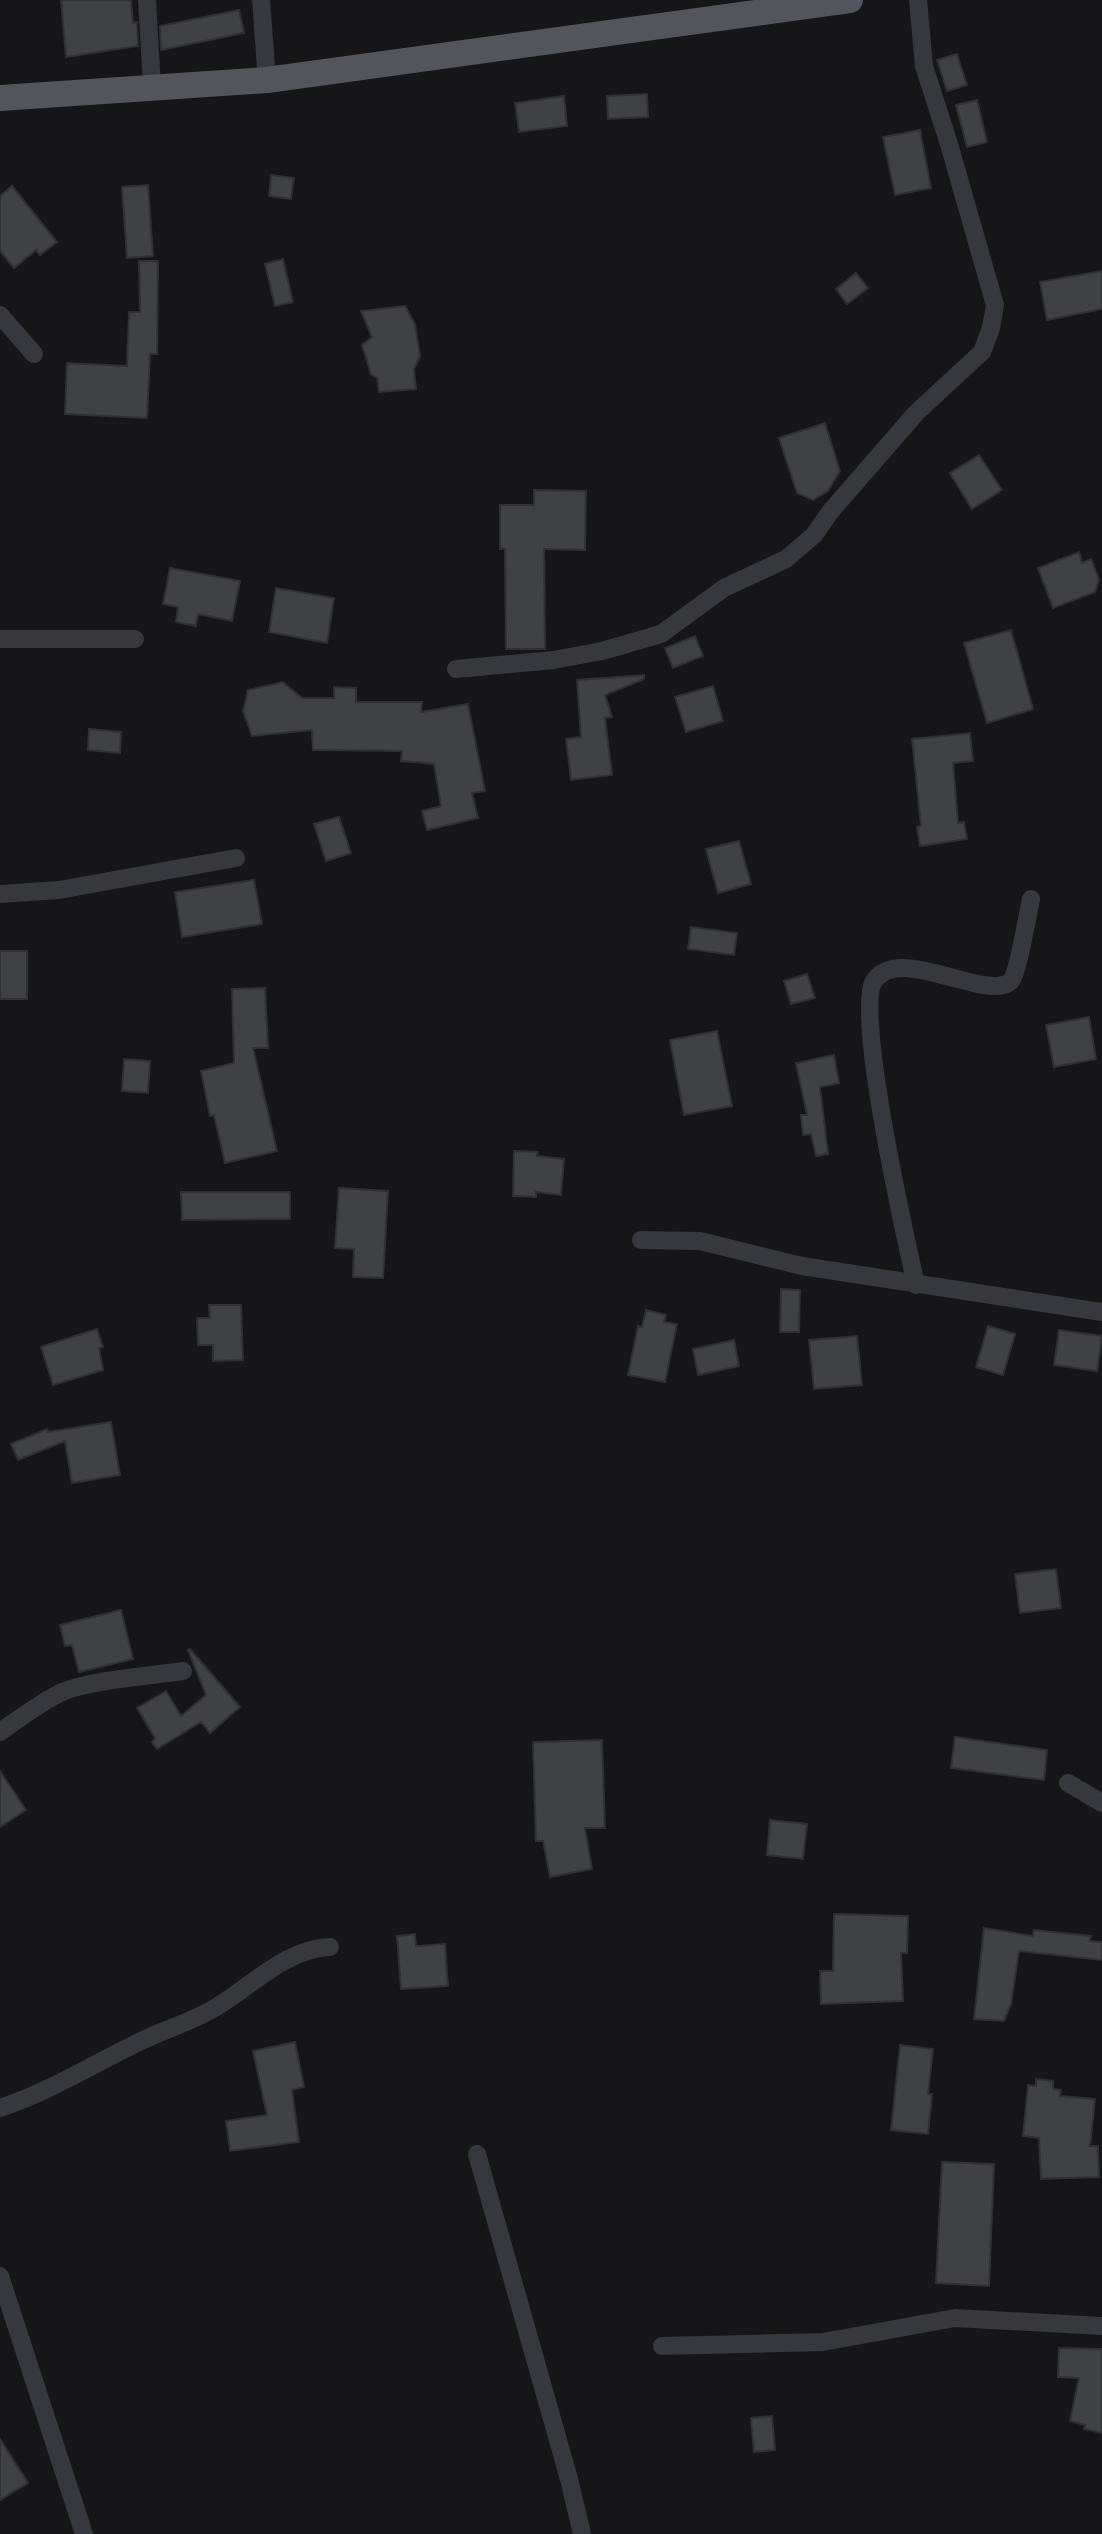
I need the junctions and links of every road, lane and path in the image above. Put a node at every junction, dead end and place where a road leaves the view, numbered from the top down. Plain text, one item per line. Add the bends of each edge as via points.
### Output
1 (147, 0) edge
2 (261, 0) edge
3 (850, 0) edge
4 (918, 0) edge
5 (267, 80) junction
6 (152, 88) junction
7 (0, 98) edge
8 (0, 315) edge
9 (34, 354) dead end
10 (0, 639) edge
11 (135, 639) dead end
12 (456, 669) dead end
13 (236, 858) dead end
14 (0, 894) edge
15 (1031, 898) dead end
16 (641, 1240) dead end
17 (916, 1285) junction
18 (1102, 1312) edge
19 (183, 1671) dead end
20 (0, 1732) edge
21 (1068, 1783) dead end
22 (1102, 1803) edge
23 (330, 1947) dead end
24 (0, 2109) edge
25 (477, 2154) dead end
26 (0, 2276) edge
27 (1102, 2326) edge
28 (662, 2346) dead end
29 (84, 2534) edge
30 (582, 2534) edge

1 - 6 street
2 - 5 street
3 - 5 main road
4 - 12 street via 924,66 995,305 982,352 917,411 814,535 786,559 724,588 661,634 554,660
5 - 6 main road
6 - 7 main road
8 - 9 street
10 - 11 street
13 - 14 street via 59,890
15 - 17 street via 1016,973 1004,985 906,968 883,973 871,989 881,1108
16 - 17 street via 700,1241 802,1266
17 - 18 street
19 - 20 street via 62,1692
21 - 22 street
23 - 24 street via 311,1947 217,2007
25 - 30 street
26 - 29 street
27 - 28 street via 955,2318 823,2342

